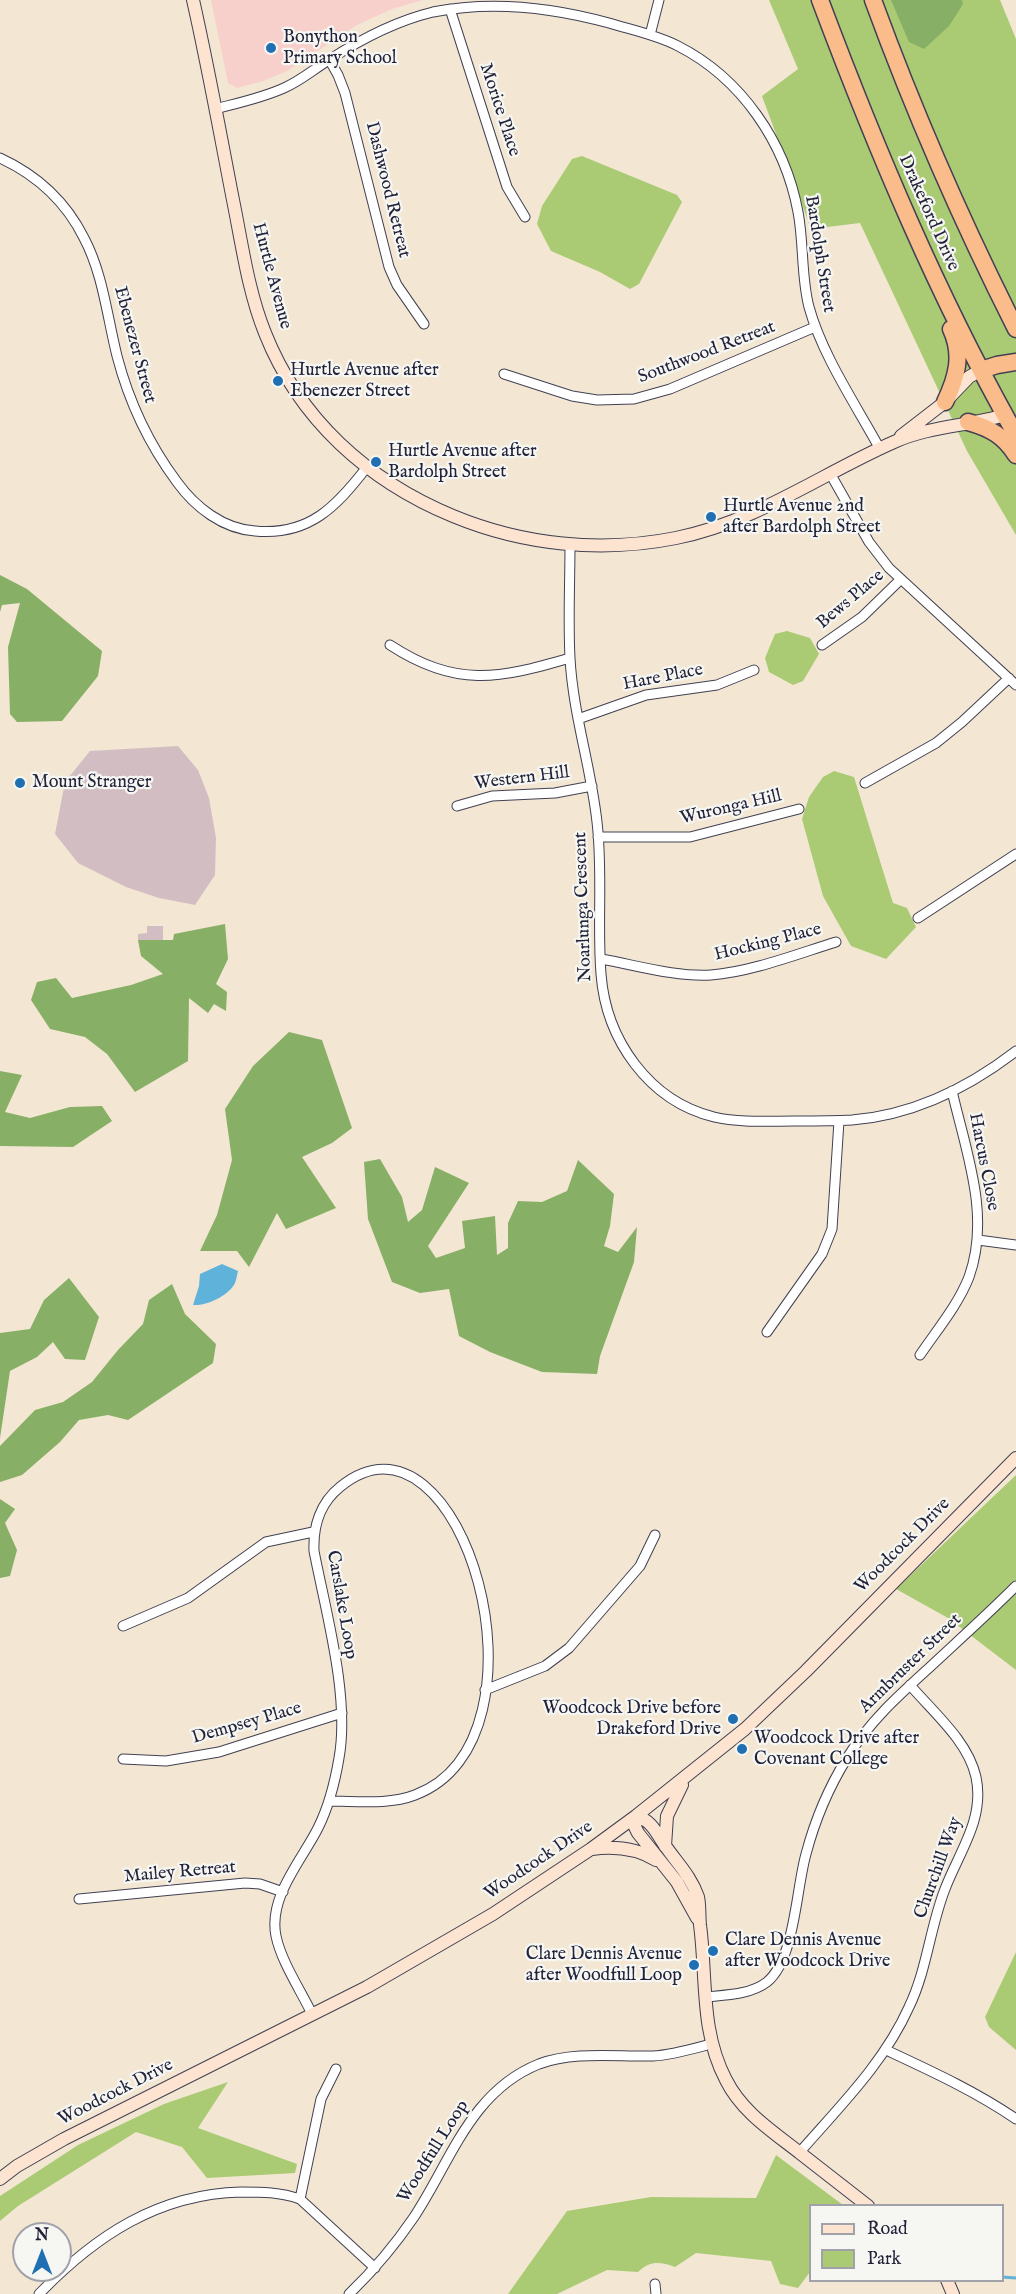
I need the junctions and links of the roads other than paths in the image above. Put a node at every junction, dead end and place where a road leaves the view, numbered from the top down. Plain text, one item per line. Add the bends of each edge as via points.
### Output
1 (193, 0) edge
2 (659, 0) edge
3 (820, 0) edge
4 (873, 0) edge
5 (450, 9) junction
6 (650, 35) junction
7 (329, 59) junction
8 (215, 109) junction
9 (0, 158) edge
10 (525, 217) dead end
11 (930, 267) junction
12 (424, 324) dead end
13 (815, 327) junction
14 (1016, 329) edge
15 (1016, 362) edge
16 (981, 370) junction
17 (504, 374) dead end
18 (945, 402) junction
19 (1010, 411) edge
20 (968, 422) junction
21 (1016, 435) edge
22 (896, 441) junction
23 (880, 449) junction
24 (1016, 455) edge
25 (367, 467) junction
26 (831, 475) junction
27 (570, 544) junction
28 (900, 580) junction
29 (390, 645) dead end
30 (822, 645) dead end
31 (570, 658) junction
32 (754, 670) dead end
33 (1012, 681) edge
34 (578, 719) junction
35 (865, 783) dead end
36 (592, 786) junction
37 (457, 806) dead end
38 (799, 809) dead end
39 (598, 837) junction
40 (1016, 854) edge
41 (918, 918) dead end
42 (836, 942) dead end
43 (601, 959) junction
44 (1016, 1051) edge
45 (952, 1091) junction
46 (839, 1121) junction
47 (978, 1240) junction
48 (1016, 1245) edge
49 (767, 1332) dead end
50 (920, 1355) dead end
51 (1016, 1458) edge
52 (313, 1532) junction
53 (655, 1535) dead end
54 (1016, 1586) edge
55 (123, 1626) dead end
56 (910, 1685) junction
57 (485, 1690) junction
58 (342, 1713) junction
59 (123, 1759) dead end
60 (688, 1775) junction
61 (330, 1802) junction
62 (636, 1816) junction
63 (665, 1846) junction
64 (591, 1849) junction
65 (663, 1863) junction
66 (283, 1892) junction
67 (79, 1899) dead end
68 (700, 1925) junction
69 (705, 1997) junction
70 (312, 2014) junction
71 (711, 2044) junction
72 (886, 2050) junction
73 (336, 2069) dead end
74 (1016, 2119) edge
75 (800, 2153) junction
76 (0, 2179) edge
77 (300, 2199) junction
78 (867, 2204) edge
79 (375, 2268) junction
80 (39, 2294) edge
81 (349, 2294) edge

1 - 8 street, Hurtle Avenue
2 - 6 street
3 - 11 highway, Drakeford Drive
4 - 14 highway, Drakeford Drive via 964,223
5 - 6 street, Bardolph Street via 505,4 542,7
5 - 7 street, Bardolph Street via 398,23
5 - 10 street, Morice Place via 507,187
6 - 13 street, Bardolph Street via 676,44 723,76 770,135 798,209 806,292
7 - 8 street, Bardolph Street via 284,88
7 - 12 street, Dashwood Retreat via 345,93 389,267
8 - 25 street, Hurtle Avenue via 249,280 265,332 288,380 307,408 340,445
9 - 25 street, Ebenezer Street via 48,189 85,238 135,412 160,459 192,500 239,529 270,533 312,522 330,510
11 - 16 highway, Drakeford Drive
11 - 18 highway via 932,288 957,343 958,367
13 - 17 street, Southwood Retreat via 670,389 634,399 572,396
13 - 23 street, Bardolph Street
15 - 16 highway
16 - 18 street, Hurtle Avenue
16 - 19 highway, Drakeford Drive
18 - 22 street, Hurtle Avenue
19 - 20 street, Hurtle Avenue
19 - 21 highway, Drakeford Drive
20 - 22 street, Hurtle Avenue
20 - 24 highway via 997,433
22 - 23 street, Hurtle Avenue
23 - 26 street, Hurtle Avenue
25 - 27 street, Hurtle Avenue via 415,499 472,524
26 - 27 street, Hurtle Avenue via 760,511 715,528 634,544
26 - 28 street via 869,542
27 - 31 street, Noarlunga Crescent
28 - 30 street, Bews Place via 862,617
28 - 33 street
29 - 31 street via 419,662 462,675 514,674
31 - 34 street, Noarlunga Crescent
32 - 34 street, Hare Place via 717,685 646,695
33 - 35 street via 936,743
34 - 36 street, Noarlunga Crescent
36 - 37 street, Western Hill via 555,793 492,796
36 - 39 street, Noarlunga Crescent
38 - 39 street, Wuronga Hill via 690,837
39 - 43 street, Noarlunga Crescent
40 - 41 street
42 - 43 street, Hocking Place via 734,972 710,975
43 - 46 street, Noarlunga Crescent via 606,1003 615,1030 634,1065 657,1089 691,1110 736,1121
44 - 45 street, Noarlunga Crescent
45 - 46 street, Noarlunga Crescent via 882,1116
45 - 47 street, Harcus Close via 978,1208
46 - 49 street via 830,1238
47 - 48 street
47 - 50 street, Harcus Close via 958,1300
51 - 60 street, Woodcock Drive via 745,1729
52 - 55 street via 266,1542 188,1598
52 - 57 street, Carslake Loop via 324,1505 336,1490 364,1472 397,1471 427,1488 458,1528 480,1582 487,1627
52 - 58 street, Carslake Loop
53 - 57 street via 640,1566 569,1648 545,1666
54 - 56 street, Armbruster Street
56 - 69 street, Armbruster Street via 867,1729 830,1788 816,1820 787,1949 777,1971 754,1990
56 - 72 street, Churchill Way via 967,1754 978,1799 973,1827 941,1898 916,1992
57 - 61 street, Carslake Loop via 470,1744 451,1771 435,1785 398,1800
58 - 59 street, Dempsey Place via 219,1752 166,1761
58 - 61 street, Carslake Loop via 339,1758
60 - 62 street, Woodcock Drive
60 - 63 street via 667,1816
61 - 66 street, Carslake Loop
62 - 63 street via 653,1825
62 - 64 street, Woodcock Drive
62 - 65 street via 638,1833
63 - 68 street via 684,1869 698,1899
64 - 65 street via 629,1848
64 - 70 street, Woodcock Drive via 493,1914
65 - 68 street
66 - 67 street, Mailey Retreat via 245,1883
66 - 70 street, Carslake Loop via 276,1913 276,1936
68 - 69 street
69 - 71 street
70 - 76 street, Woodcock Drive via 64,2139
71 - 75 street via 726,2081 741,2103
71 - 79 street, Woodfull Loop via 656,2055 562,2058 540,2064 508,2081 472,2117 415,2215
72 - 74 street via 987,2099
72 - 75 street, Churchill Way
73 - 77 street via 321,2099
75 - 78 street
77 - 79 street
77 - 80 street via 286,2194 226,2193 158,2209 102,2238
79 - 81 street, Woodfull Loop

